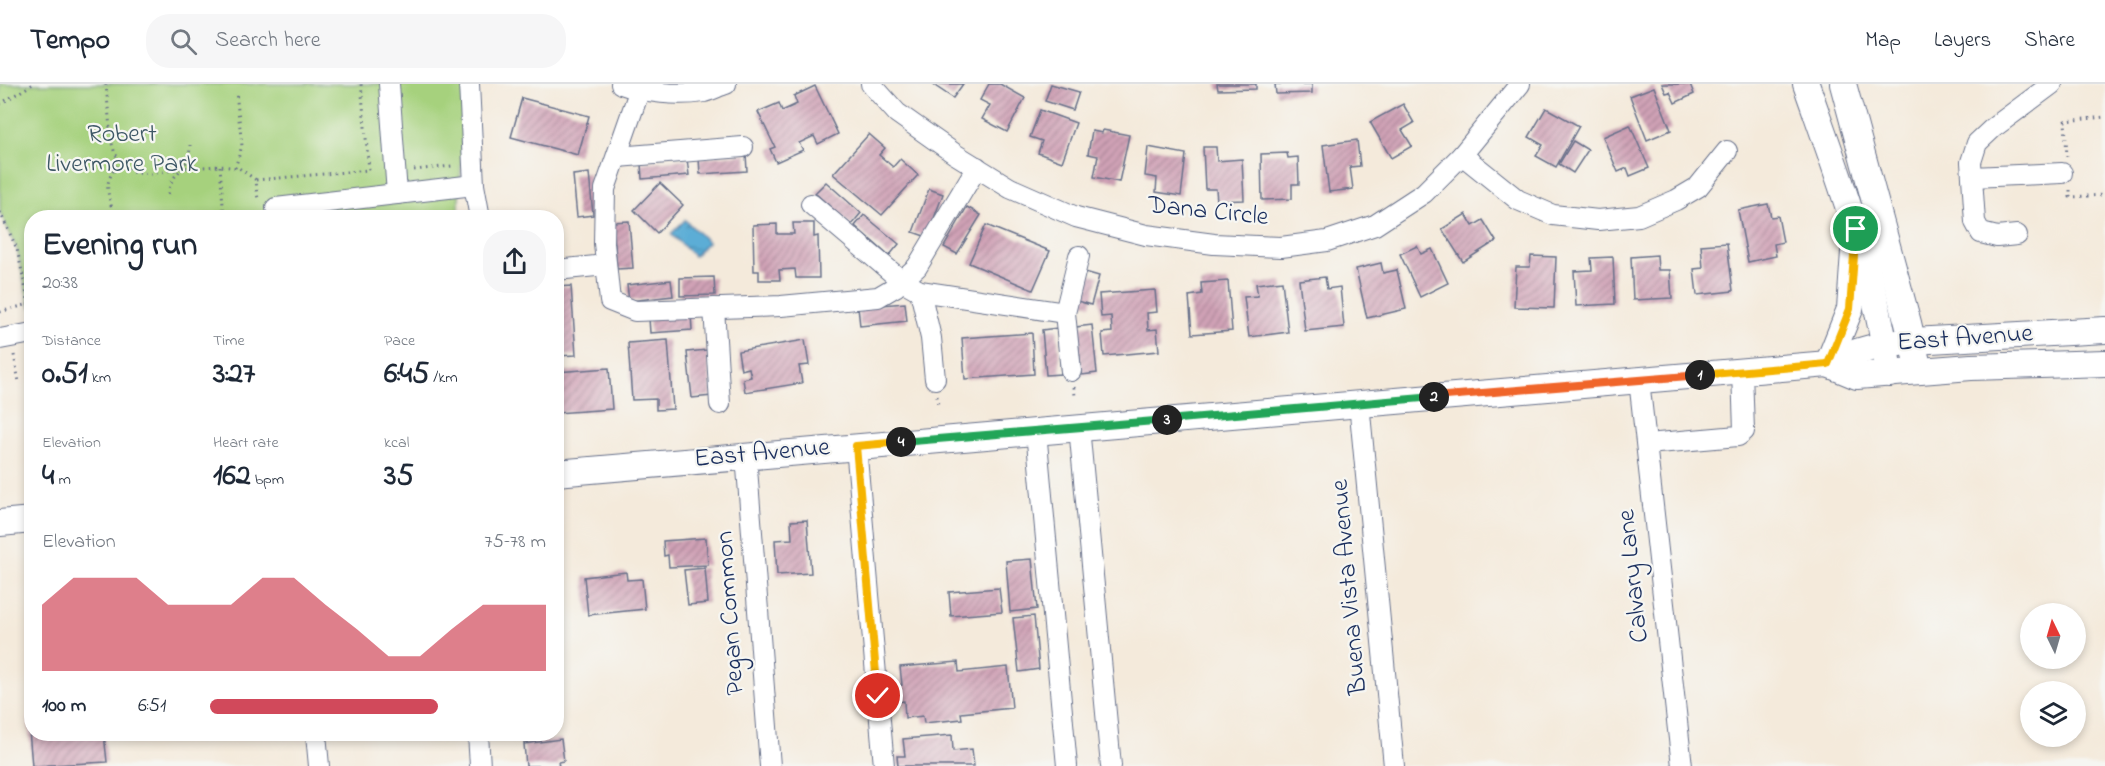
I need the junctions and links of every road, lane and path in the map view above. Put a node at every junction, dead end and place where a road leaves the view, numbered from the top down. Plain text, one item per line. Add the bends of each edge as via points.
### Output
1 (33, 84) edge
2 (106, 84) edge
3 (361, 84) edge
4 (389, 84) edge
5 (469, 84) edge
6 (621, 84) edge
7 (726, 84) edge
8 (871, 84) edge
9 (1520, 84) edge
10 (1806, 84) edge
11 (1843, 84) edge
12 (2052, 84) edge
13 (640, 89) junction
14 (236, 92) dead end
15 (0, 104) edge
16 (2105, 117) edge
17 (190, 145) dead end
18 (743, 147) dead end
19 (1727, 151) dead end
20 (1462, 155) junction
21 (617, 157) junction
22 (121, 160) junction
23 (220, 166) junction
24 (452, 166) dead end
25 (977, 167) junction
26 (183, 168) junction
27 (235, 168) junction
28 (406, 171) dead end
29 (2066, 175) junction
30 (1972, 177) junction
31 (256, 180) junction
32 (474, 185) junction
33 (168, 194) dead end
34 (397, 194) junction
35 (2105, 195) edge
36 (811, 204) dead end
37 (267, 206) joint
38 (112, 210) edge
39 (223, 210) edge
40 (479, 210) edge
41 (0, 212) edge
42 (1856, 229) junction
43 (2017, 235) dead end
44 (1079, 256) dead end
45 (606, 265) junction
46 (564, 269) edge
47 (24, 280) edge
48 (902, 281) junction
49 (920, 291) junction
50 (24, 307) edge
51 (714, 308) junction
52 (0, 312) edge
53 (1065, 313) junction
54 (2105, 330) edge
55 (24, 336) edge
56 (1913, 341) junction
57 (7, 343) edge
58 (1885, 344) junction
59 (2105, 363) edge
60 (1828, 364) junction
61 (1071, 371) dead end
62 (1742, 371) junction
63 (1919, 371) junction
64 (1889, 374) junction
65 (935, 380) dead end
66 (1639, 380) junction
67 (19, 382) dead end
68 (1359, 403) junction
69 (720, 404) dead end
70 (1079, 427) junction
71 (1036, 431) junction
72 (1647, 444) junction
73 (856, 446) junction
74 (746, 455) junction
75 (564, 472) edge
76 (24, 521) edge
77 (0, 523) edge
78 (317, 741) edge
79 (478, 741) edge
80 (319, 766) edge
81 (480, 766) edge
82 (770, 766) edge
83 (884, 766) edge
84 (1067, 766) edge
85 (1111, 766) edge
86 (1394, 766) edge
87 (1682, 766) edge

1 - 15 path
2 - 22 path via 111,140
3 - 31 path via 369,170
4 - 34 street
5 - 32 street
6 - 13 street
7 - 13 street via 704,92
8 - 25 street, Dana Circle via 897,112
9 - 20 street, Dana Circle
10 - 42 main road
11 - 56 main road
12 - 30 street via 1977,143 1971,162
13 - 21 street
14 - 27 path via 242,146
16 - 29 path via 2065,121
17 - 26 path via 190,157
18 - 21 street
19 - 20 street via 1698,187 1676,200 1639,216 1598,220 1553,215 1518,200
20 - 25 street, Dana Circle via 1424,193 1375,225 1327,241 1281,247 1146,235 1076,217 1010,188
21 - 45 street via 605,189
22 - 26 path via 132,172 151,174
22 - 38 path via 107,185
23 - 26 path
23 - 27 path
23 - 39 path
24 - 28 path
25 - 48 street via 917,267
26 - 33 path via 170,181
27 - 31 path
29 - 30 street
29 - 35 path via 2070,197
30 - 43 street via 1975,222 1981,233 1997,237
31 - 37 path
32 - 34 street
32 - 40 street
34 - 37 street
36 - 48 street
41 - 47 path via 17,249
42 - 58 main road
42 - 60 main road via 1850,309
44 - 53 street
45 - 46 street
45 - 51 street via 610,302 635,311
48 - 49 street
48 - 51 street via 878,297
49 - 53 street
49 - 65 street via 931,338
50 - 52 path
51 - 69 street
53 - 61 street
54 - 56 main road, East Avenue
55 - 57 street
56 - 58 main road, East Avenue
56 - 63 main road
57 - 67 path
58 - 60 main road, East Avenue via 1853,352
58 - 64 main road
59 - 63 main road, East Avenue
60 - 62 main road, East Avenue
60 - 64 main road, East Avenue via 1857,376
62 - 66 main road, East Avenue
62 - 72 street via 1744,431 1738,436
63 - 64 main road, East Avenue
66 - 68 main road, East Avenue
66 - 72 street, Calvary Lane
68 - 70 main road, East Avenue
68 - 86 street, Buena Vista Avenue
70 - 71 main road, East Avenue
70 - 85 street
71 - 73 main road, East Avenue
71 - 84 street
72 - 87 street, Calvary Lane
73 - 74 main road, East Avenue
73 - 83 street
74 - 75 main road, East Avenue
74 - 82 street, Pegan Common
76 - 77 main road
78 - 80 street
79 - 81 street

